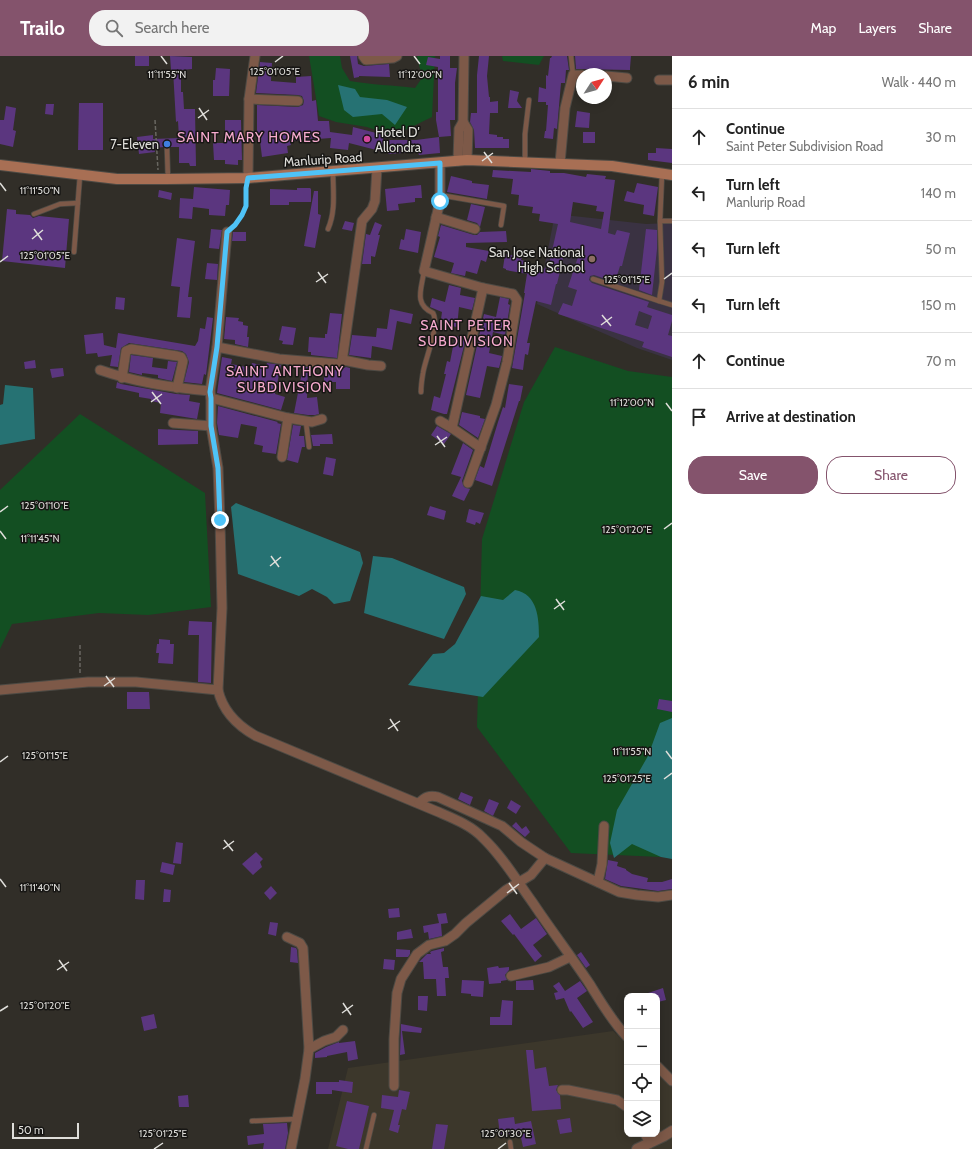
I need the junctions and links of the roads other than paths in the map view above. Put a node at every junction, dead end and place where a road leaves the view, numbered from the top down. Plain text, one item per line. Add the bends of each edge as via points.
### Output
1 (255, 56) edge
2 (363, 56) edge
3 (397, 56) edge
4 (464, 56) edge
5 (571, 56) edge
6 (576, 72) edge
7 (612, 77) edge
8 (576, 78) edge
9 (627, 78) dead end
10 (659, 80) dead end
11 (672, 80) edge
12 (249, 99) junction
13 (529, 100) dead end
14 (298, 101) dead end
15 (167, 149) dead end
16 (463, 161) junction
17 (525, 162) junction
18 (440, 163) junction
19 (560, 163) junction
20 (0, 165) edge
21 (377, 168) junction
22 (333, 172) junction
23 (667, 174) edge
24 (80, 175) junction
25 (248, 178) junction
26 (163, 179) junction
27 (440, 195) junction
28 (78, 203) junction
29 (34, 214) dead end
30 (436, 217) junction
31 (660, 221) junction
32 (672, 221) edge
33 (501, 225) dead end
34 (476, 229) dead end
35 (328, 230) dead end
36 (227, 232) road end
37 (74, 252) dead end
38 (424, 271) junction
39 (593, 279) dead end
40 (483, 288) junction
41 (659, 301) junction
42 (672, 305) edge
43 (217, 347) junction
44 (343, 360) junction
45 (381, 366) dead end
46 (100, 370) dead end
47 (122, 378) junction
48 (177, 388) junction
49 (421, 392) dead end
50 (210, 395) junction
51 (288, 418) junction
52 (322, 419) dead end
53 (440, 421) dead end
54 (306, 422) junction
55 (173, 423) dead end
56 (211, 426) junction
57 (452, 428) junction
58 (309, 447) dead end
59 (481, 448) junction
60 (282, 457) dead end
61 (468, 483) dead end
62 (0, 690) edge
63 (218, 690) junction
64 (419, 803) junction
65 (604, 826) dead end
66 (545, 858) junction
67 (598, 882) junction
68 (519, 883) junction
69 (672, 894) edge
70 (287, 938) dead end
71 (570, 957) junction
72 (511, 976) dead end
73 (343, 1030) dead end
74 (624, 1034) edge
75 (309, 1049) junction
76 (660, 1069) edge
77 (672, 1081) edge
78 (394, 1086) dead end
79 (562, 1090) dead end
80 (624, 1105) edge
81 (374, 1115) dead end
82 (297, 1119) junction
83 (252, 1121) dead end
84 (672, 1131) edge
85 (648, 1138) edge
86 (510, 1142) dead end
87 (291, 1149) edge
88 (366, 1149) edge
89 (511, 1149) edge
90 (638, 1149) edge

1 - 12 street
2 - 3 street via 366,60
4 - 16 street via 463,122 459,129
5 - 6 lane
7 - 9 street
8 - 19 street via 565,108
10 - 11 street
12 - 14 street
12 - 25 street
13 - 17 lane
15 - 26 lane
16 - 17 main road, Manlurip Road
16 - 18 main road, Manlurip Road
17 - 19 main road, Manlurip Road
18 - 21 main road, Manlurip Road
18 - 27 street
19 - 23 main road, Manlurip Road via 612,166
20 - 24 main road, Manlurip Road
21 - 22 main road, Manlurip Road
21 - 44 street via 375,200 362,221
22 - 25 main road, Manlurip Road
22 - 35 lane via 334,211
23 - 31 lane
24 - 26 main road, Manlurip Road
24 - 28 lane
25 - 26 main road, Manlurip Road
27 - 30 street
27 - 33 lane via 504,206
28 - 29 lane via 60,204
28 - 37 lane
30 - 34 street
30 - 38 street
31 - 32 lane
31 - 41 lane via 662,282
36 - 43 street
38 - 40 street
38 - 49 lane via 421,303 426,310 433,313 435,319
39 - 41 lane
40 - 57 street
40 - 59 street via 513,294 517,300 507,362
41 - 42 lane
43 - 44 street via 279,359 339,364
43 - 50 street
44 - 45 street
46 - 47 street
47 - 48 street
47 - 48 street via 128,350 177,356 183,361
48 - 50 street
50 - 51 street
50 - 56 street
51 - 54 street
51 - 60 street
52 - 54 street
53 - 57 street
54 - 58 lane
55 - 56 street
56 - 63 street via 218,468 222,608
57 - 59 street
59 - 61 street
62 - 63 street via 81,682 136,682
63 - 64 street via 222,703 233,719 256,736
64 - 66 street via 430,795 438,797 502,826
64 - 68 street via 463,823 483,837
65 - 67 street via 602,864
66 - 67 street
66 - 68 street
67 - 69 street via 619,892 637,895 658,897
68 - 71 street
68 - 78 street via 506,890 445,941 429,945 417,954 401,979 397,993
70 - 75 street via 300,943 303,948
71 - 72 street via 548,967
71 - 74 street via 604,1009
73 - 75 street via 336,1037
75 - 82 street
76 - 77 street
79 - 80 street via 617,1100
81 - 88 lane
82 - 83 lane
82 - 87 street
84 - 85 street
85 - 90 street
86 - 89 lane

